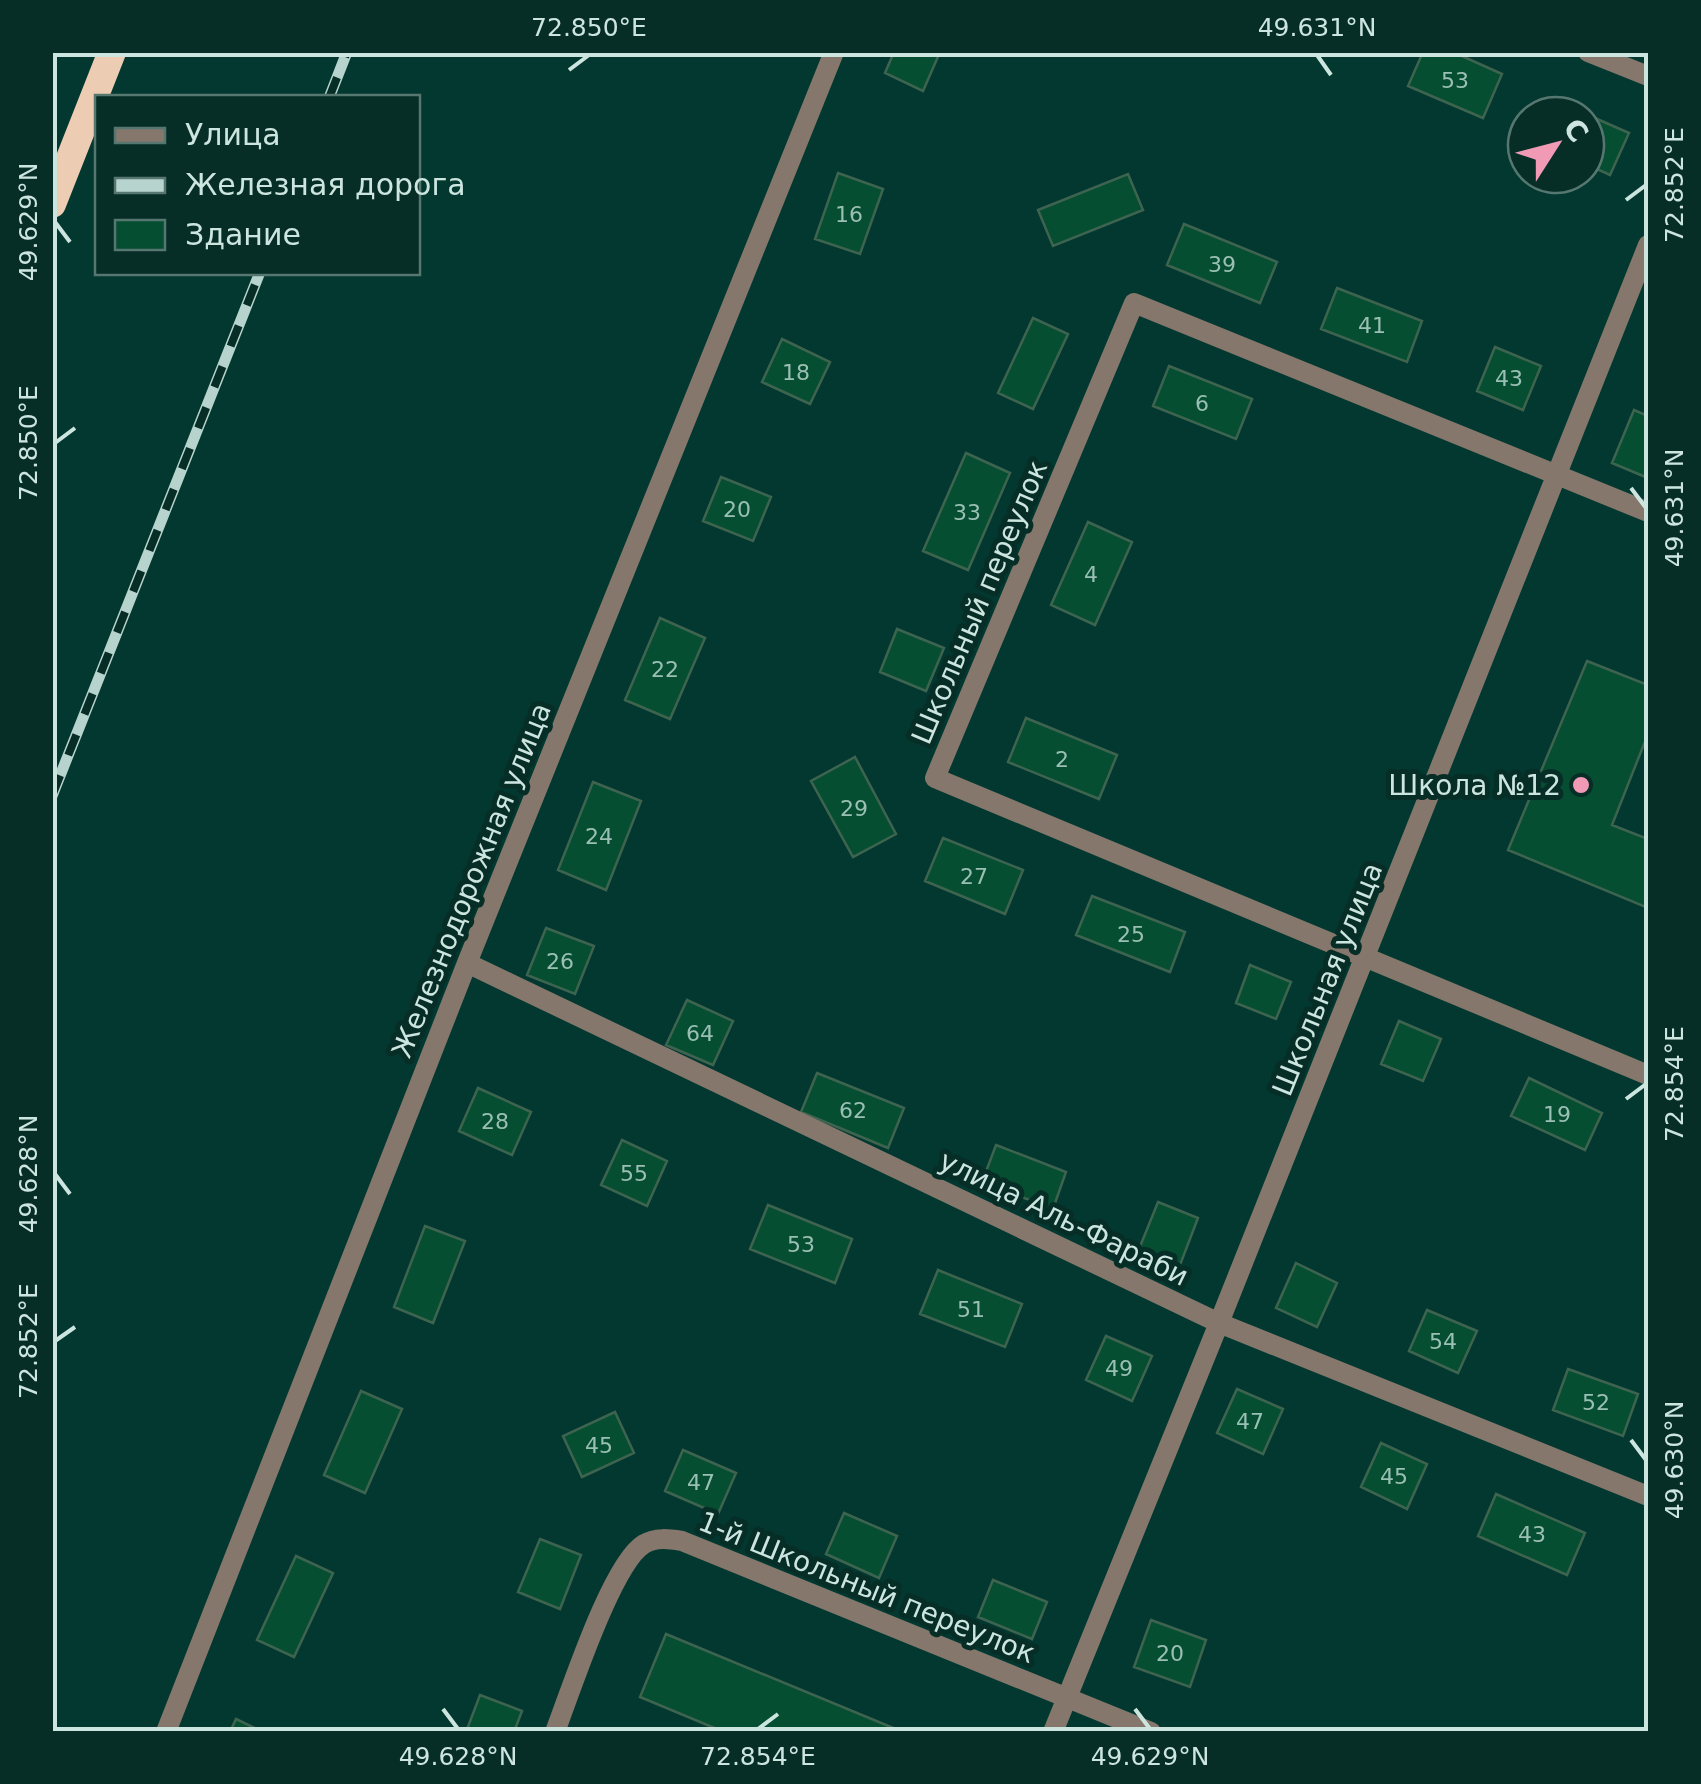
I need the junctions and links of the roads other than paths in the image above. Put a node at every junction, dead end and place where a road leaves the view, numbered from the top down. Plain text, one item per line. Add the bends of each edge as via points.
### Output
1 (112, 52) edge
2 (834, 52) edge
3 (1588, 52) edge
4 (1648, 76) edge
5 (95, 95) edge
6 (95, 95) edge
7 (52, 204) edge
8 (1648, 244) edge
9 (1558, 472) junction
10 (1648, 512) edge
11 (1365, 957) junction
12 (467, 962) junction
13 (1648, 1075) edge
14 (1220, 1323) junction
15 (1648, 1496) edge
16 (1066, 1698) junction
17 (166, 1732) edge
18 (555, 1732) edge
19 (1053, 1732) edge
20 (1151, 1732) edge

1 - 5 highway
2 - 12 street, Железнодорожная улица
3 - 4 street
6 - 7 highway
8 - 9 street, Школьная улица
9 - 10 street, Школьный переулок
9 - 11 street, Школьная улица
9 - 11 street, Школьный переулок via 1134,303 935,778
11 - 13 street, Школьный переулок
11 - 14 street, Школьная улица
12 - 14 street, улица Аль-Фараби
12 - 17 street, Железнодорожная улица
14 - 15 street, улица Аль-Фараби
14 - 16 street, Школьная улица
16 - 18 street, 1-й Школьный переулок via 665,1538 645,1543 624,1567
16 - 19 street, Школьная улица
16 - 20 street, 1-й Школьный переулок

